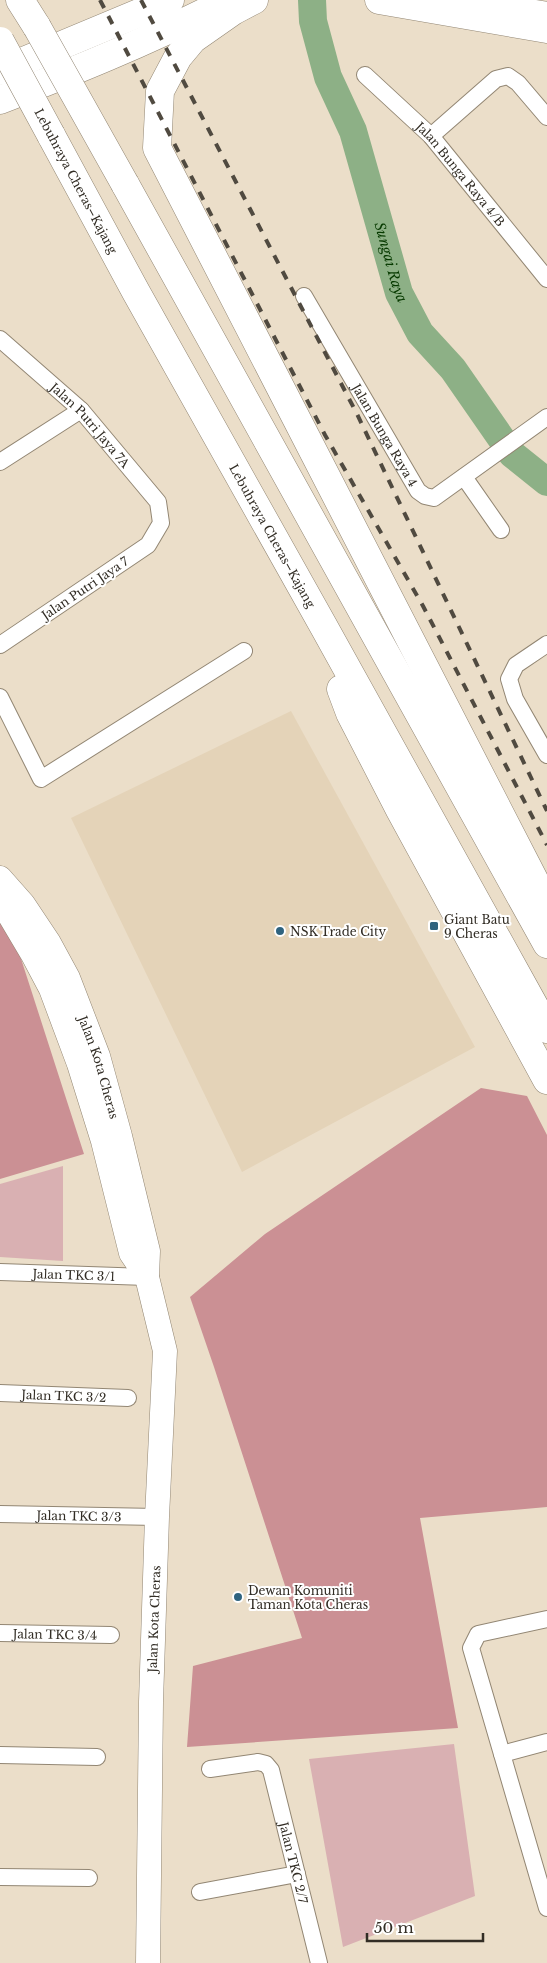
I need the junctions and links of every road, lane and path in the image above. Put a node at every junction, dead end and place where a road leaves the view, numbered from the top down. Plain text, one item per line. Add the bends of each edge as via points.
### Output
1 (20, 0) edge
2 (170, 0) edge
3 (228, 0) edge
4 (254, 0) edge
5 (379, 0) edge
6 (464, 0) edge
7 (547, 14) edge
8 (547, 29) edge
9 (0, 41) edge
10 (0, 71) edge
11 (365, 75) dead end
12 (0, 100) edge
13 (547, 117) edge
14 (431, 136) junction
15 (547, 279) edge
16 (304, 296) dead end
17 (0, 339) edge
18 (81, 410) junction
19 (547, 417) edge
20 (0, 462) edge
21 (464, 477) junction
22 (161, 523) joint
23 (501, 530) dead end
24 (324, 628) junction
25 (547, 644) edge
26 (0, 646) edge
27 (244, 651) dead end
28 (0, 696) edge
29 (547, 755) edge
30 (0, 878) edge
31 (547, 905) edge
32 (0, 906) edge
33 (547, 944) edge
34 (547, 1029) edge
35 (547, 1080) edge
36 (0, 1272) edge
37 (147, 1277) junction
38 (0, 1393) edge
39 (128, 1398) dead end
40 (0, 1514) edge
41 (157, 1517) junction
42 (547, 1618) edge
43 (0, 1633) edge
44 (111, 1635) dead end
45 (547, 1742) edge
46 (0, 1754) edge
47 (502, 1754) junction
48 (97, 1757) dead end
49 (210, 1769) dead end
50 (541, 1864) edge
51 (297, 1874) junction
52 (0, 1876) edge
53 (89, 1878) dead end
54 (200, 1892) dead end
55 (547, 1908) edge
56 (148, 1963) edge
57 (319, 1963) edge

1 - 33 highway, bridge via 126,184
2 - 10 highway
3 - 12 highway via 107,58
4 - 31 highway via 193,39 178,57 160,91 157,148
5 - 8 highway
6 - 7 street
9 - 24 highway, Lebuhraya Cheras–Kajang, bridge
11 - 14 street, Jalan Bunga Raya 4/B
13 - 14 street via 508,76 496,78
14 - 15 street, Jalan Bunga Raya 4/B
16 - 21 street, Jalan Bunga Raya 4 via 418,491 434,498
17 - 18 street, Jalan Putri Jaya 7A
18 - 20 street
18 - 22 street, Jalan Putri Jaya 7A via 158,502
19 - 21 street, Jalan Bunga Raya 4
21 - 23 street
22 - 26 street, Jalan Putri Jaya 7 via 148,545
24 - 34 highway, Lebuhraya Cheras–Kajang
24 - 35 highway via 331,662 350,713
25 - 29 street via 516,665 509,679 515,699
27 - 28 street via 41,779
30 - 37 street, Jalan Kota Cheras via 24,904 50,943 68,978 98,1056 148,1251
32 - 37 street, Jalan Kota Cheras via 10,916 51,989 103,1141 131,1253
36 - 37 street, Jalan TKC 3/1
37 - 41 street, Jalan Kota Cheras via 164,1351
38 - 39 street, Jalan TKC 3/2
40 - 41 street, Jalan TKC 3/3
41 - 56 street, Jalan Kota Cheras
42 - 47 street via 478,1634 471,1648
43 - 44 street, Jalan TKC 3/4
45 - 47 street
46 - 48 street
47 - 50 street
49 - 51 street, Jalan TKC 2/7 via 258,1762 271,1770
50 - 55 street
51 - 54 street
51 - 57 street, Jalan TKC 2/7
52 - 53 street

